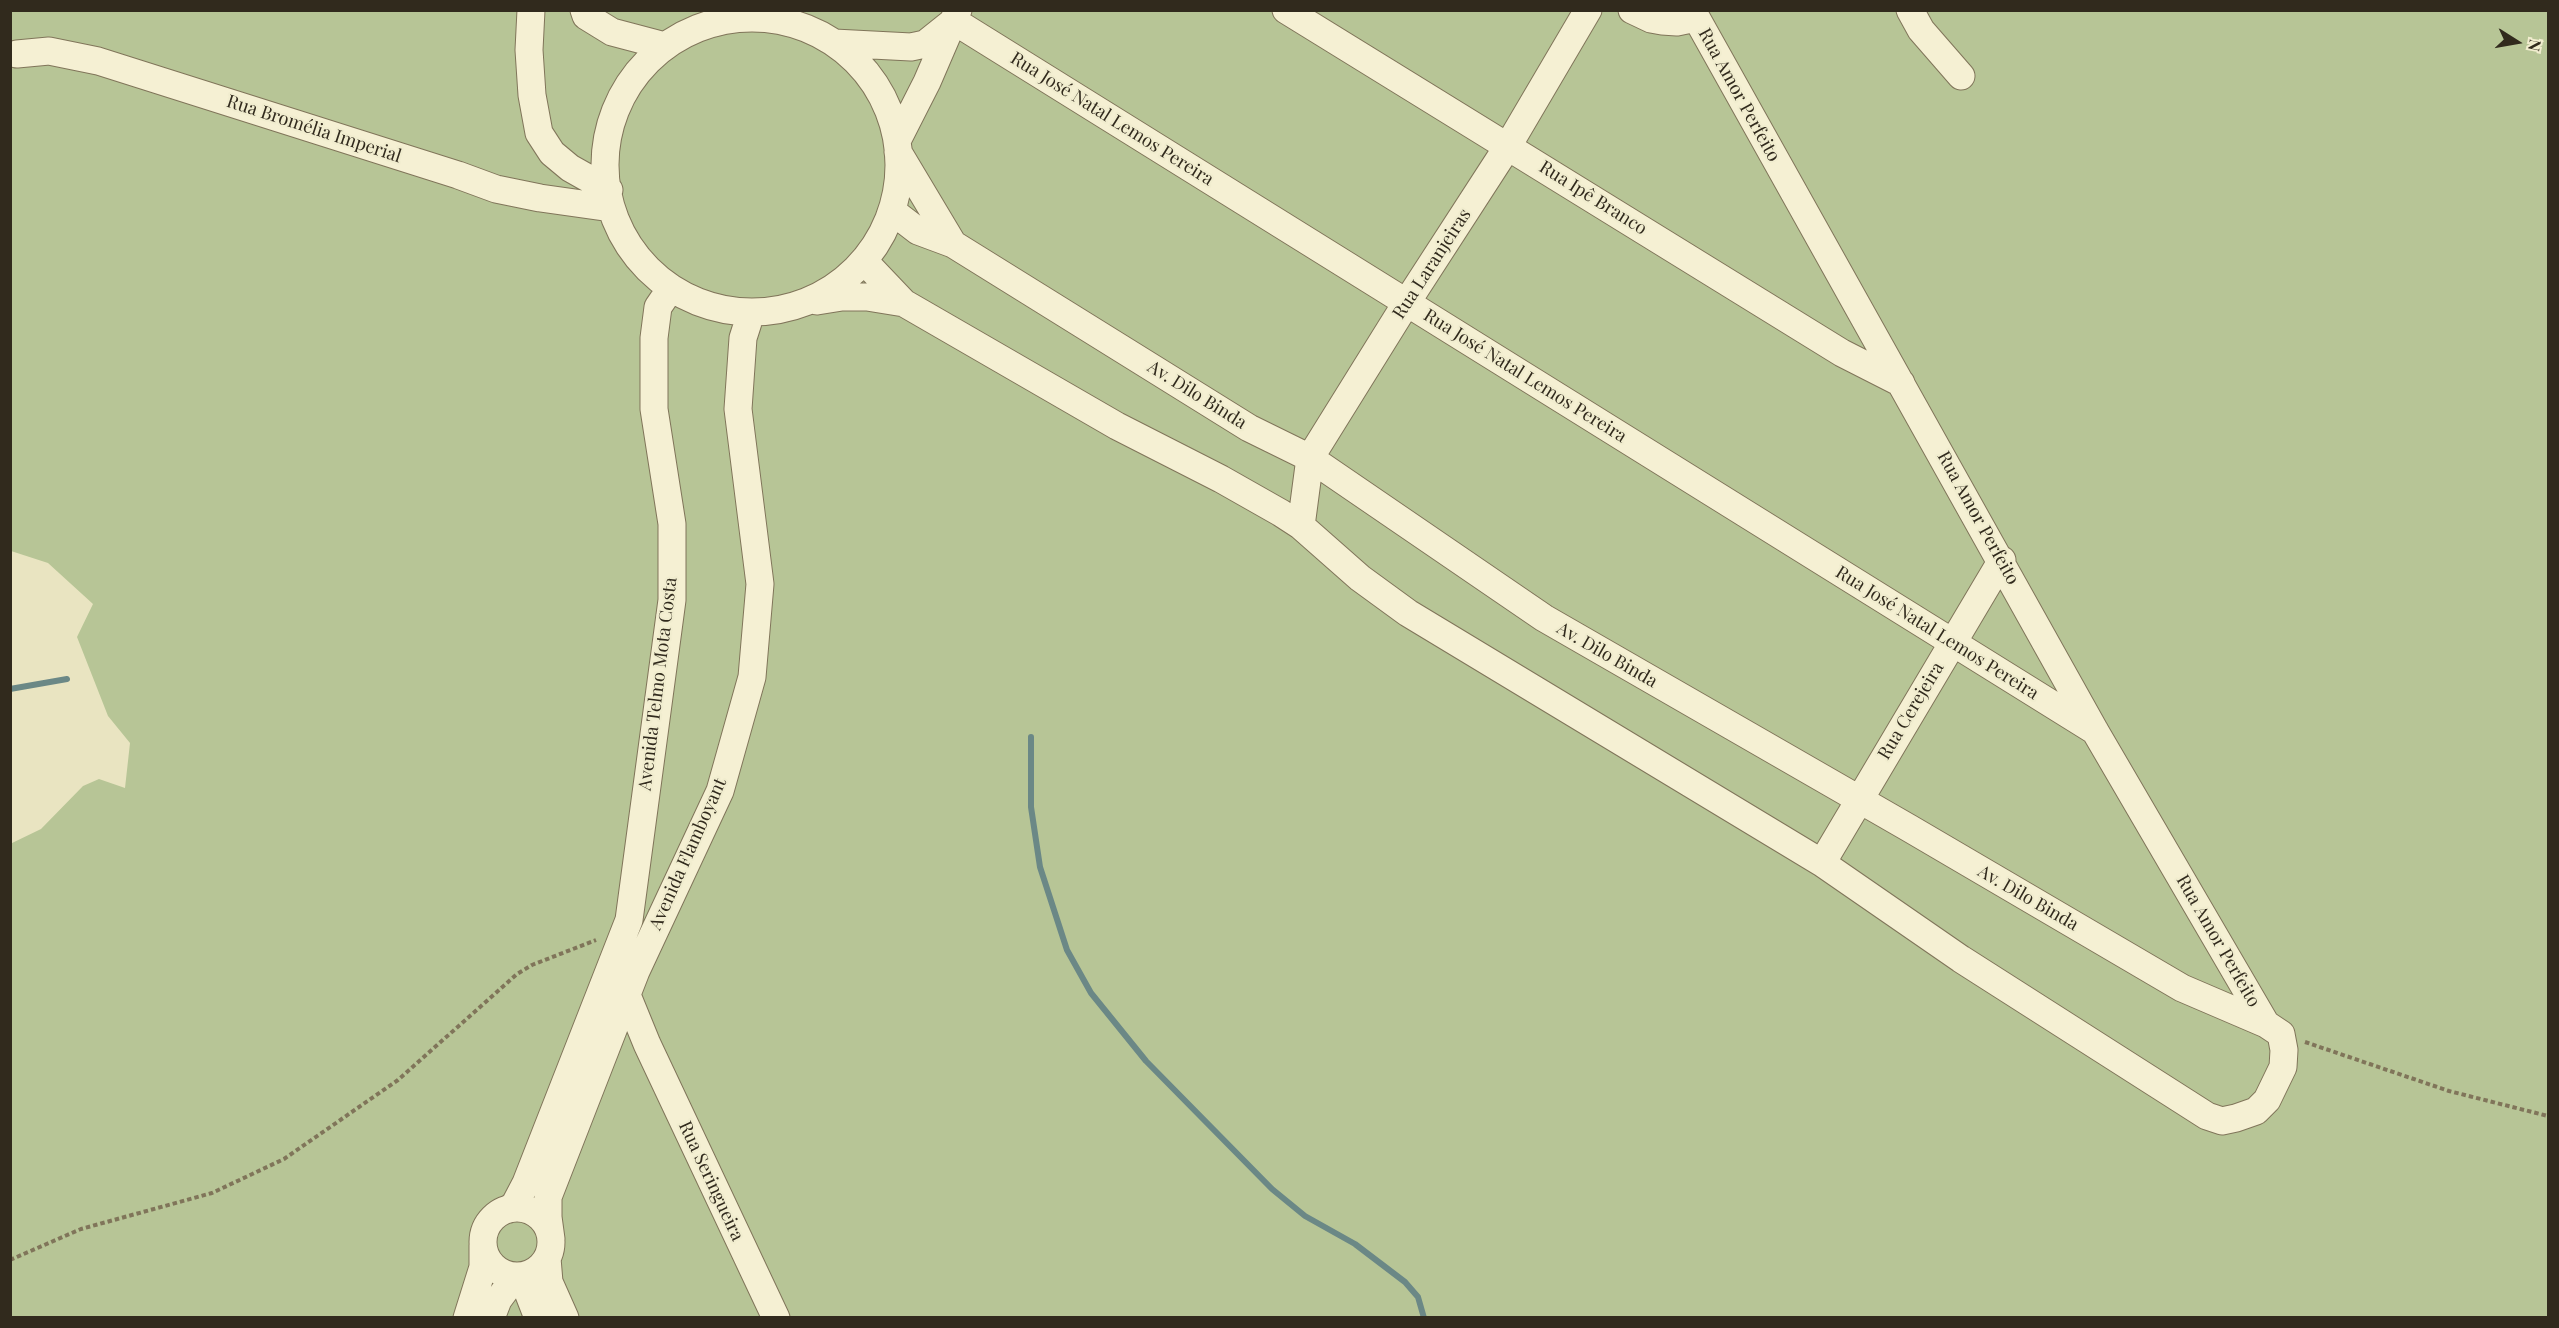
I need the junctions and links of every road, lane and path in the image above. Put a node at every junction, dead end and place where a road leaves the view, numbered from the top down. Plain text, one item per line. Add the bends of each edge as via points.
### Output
1 (531, 10) edge
2 (584, 10) edge
3 (799, 10) edge
4 (1286, 10) edge
5 (1588, 10) edge
6 (1632, 10) edge
7 (1910, 10) edge
8 (1694, 14) edge
9 (956, 16) edge
10 (710, 19) edge
11 (828, 39) junction
12 (665, 46) junction
13 (17, 54) dead end
14 (1961, 76) dead end
15 (898, 146) junction
16 (1508, 146) junction
17 (610, 199) junction
18 (891, 211) junction
19 (953, 244) junction
20 (864, 262) junction
21 (671, 288) junction
22 (1407, 302) junction
23 (804, 303) junction
24 (904, 303) junction
25 (751, 313) junction
26 (1901, 383) junction
27 (1310, 458) junction
28 (1301, 526) junction
29 (2002, 560) junction
30 (1952, 642) junction
31 (2096, 731) junction
32 (1859, 799) junction
33 (1822, 863) junction
34 (624, 932) junction
35 (627, 995) junction
36 (2273, 1029) junction
37 (598, 1032) junction
38 (647, 1044) junction
39 (2327, 1050) dead end
40 (2548, 1116) edge
41 (509, 1209) junction
42 (483, 1245) junction
43 (549, 1248) junction
44 (10, 1260) edge
45 (520, 1276) junction
46 (467, 1317) edge
47 (491, 1317) edge
48 (538, 1317) edge
49 (565, 1317) edge
50 (776, 1317) edge

1 - 17 street via 529,50 539,133 552,153
2 - 12 street via 586,16 612,32
3 - 11 street
4 - 16 street, Rua Ipê Branco
5 - 16 street, Rua Laranjeiras
6 - 8 street via 1651,19 1677,22
7 - 14 street via 1921,30
8 - 26 street, Rua Amor Perfeito
9 - 11 street via 925,44 911,47
9 - 15 street
9 - 22 street, Rua José Natal Lemos Pereira
10 - 11 street via 763,18 803,27
10 - 12 street
11 - 15 street via 858,62 872,79 883,99
12 - 17 street via 635,76 615,112 605,154
13 - 17 street, Rua Bromélia Imperial via 49,51 98,61 496,189 540,198
15 - 18 street via 899,172
15 - 19 street
16 - 22 street, Rua Laranjeiras
16 - 26 street, Rua Ipê Branco via 1842,353
17 - 21 street via 634,254
18 - 19 street, Av. Dilo Binda via 918,231
18 - 20 street
19 - 27 street, Av. Dilo Binda via 1249,428
20 - 23 street via 842,282
20 - 24 street
21 - 25 street via 701,304
21 - 34 street, Avenida Telmo Mota Costa via 658,307 654,409 672,524 672,600
22 - 27 street, Rua Laranjeiras
22 - 30 street, Rua José Natal Lemos Pereira
23 - 24 street via 842,297 884,298
23 - 25 street
24 - 28 street
25 - 35 street, Avenida Flamboyant via 743,338 738,409 760,584 752,677 720,791
26 - 29 street, Rua Amor Perfeito
27 - 28 street, Rua Laranjeiras
27 - 32 street, Av. Dilo Binda via 1544,618
28 - 33 street via 1360,578 1408,613
29 - 30 street, Rua Cerejeira
29 - 31 street, Rua Amor Perfeito
30 - 31 street, Rua José Natal Lemos Pereira
30 - 32 street, Rua Cerejeira
31 - 36 street, Rua Amor Perfeito
32 - 33 street, Rua Cerejeira
32 - 36 street, Av. Dilo Binda via 2182,988
33 - 36 street via 1961,959 2207,1116 2222,1121 2236,1119 2256,1111 2267,1100 2283,1067 2284,1050
34 - 37 street, Avenida Flamboyant
34 - 44 path via 517,974 398,1080 284,1159 212,1192 81,1229
35 - 37 street, Avenida Flamboyant
35 - 38 street, Rua Seringueira
37 - 38 street via 630,1034
37 - 41 street, Avenida Flamboyant via 524,1189
37 - 43 street, Avenida Flamboyant via 548,1197
38 - 50 street, Rua Seringueira
39 - 40 path via 2449,1091
41 - 42 street via 492,1218
41 - 43 street via 537,1214 544,1221
42 - 45 street via 490,1264 506,1275
42 - 46 street via 483,1267
43 - 45 street via 534,1272
43 - 49 street, Avenida Flamboyant via 549,1282
45 - 47 street via 498,1300
45 - 48 street

